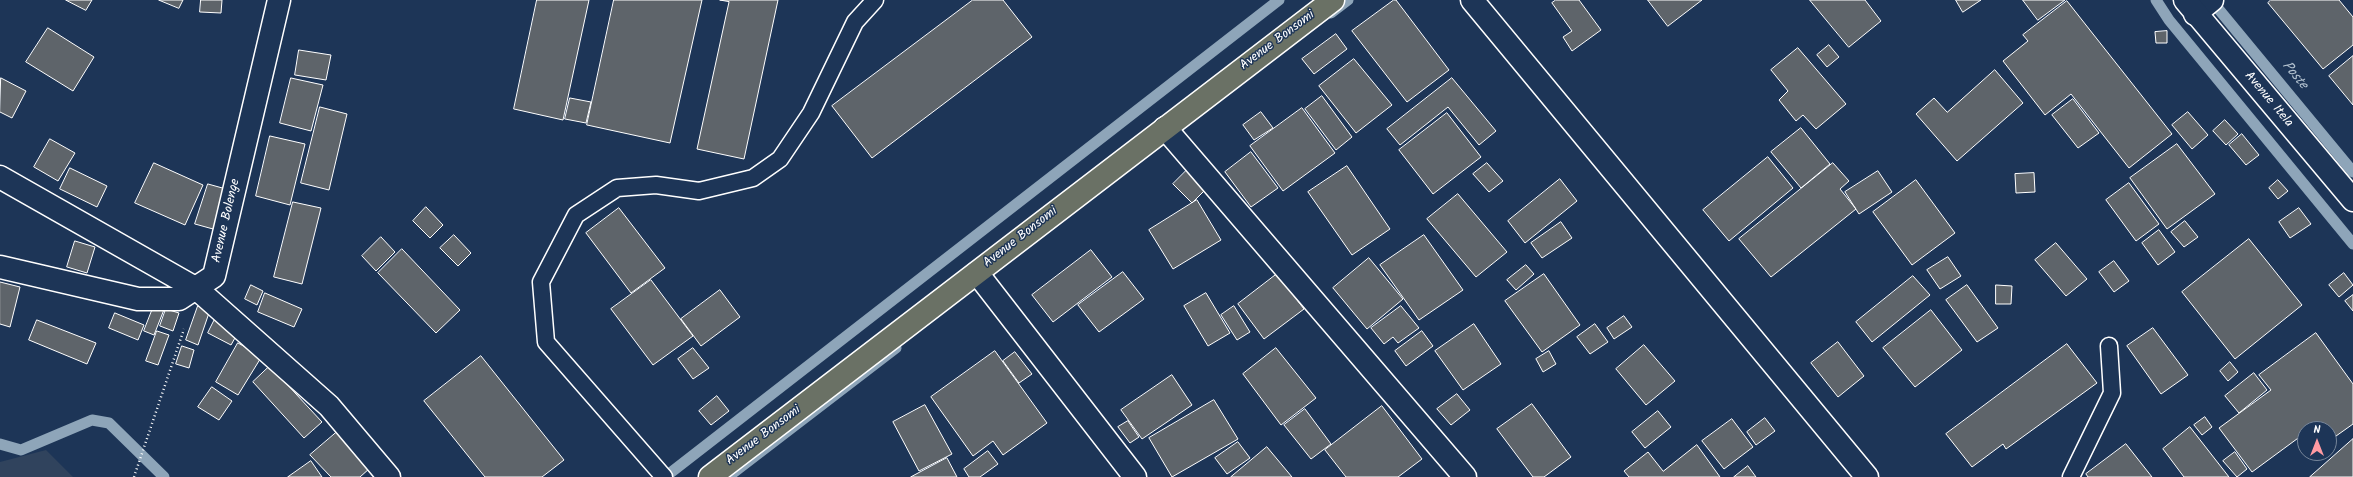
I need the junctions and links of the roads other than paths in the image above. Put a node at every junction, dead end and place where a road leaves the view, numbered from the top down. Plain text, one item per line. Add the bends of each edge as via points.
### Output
1 (876, 0) edge
2 (1333, 0) edge
3 (1472, 0) edge
4 (2212, 0) edge
5 (274, 2) edge
6 (2190, 7) edge
7 (1164, 128) junction
8 (0, 177) edge
9 (2353, 200) edge
10 (0, 267) edge
11 (978, 272) junction
12 (197, 289) junction
13 (2109, 346) dead end
14 (389, 477) edge
15 (664, 477) edge
16 (710, 477) edge
17 (1135, 477) edge
18 (1465, 477) edge
19 (1867, 477) edge
20 (2071, 477) edge

1 - 15 lane via 855,22 811,113 780,159 754,178 699,191 656,185 617,188 576,215 541,282 546,342
2 - 7 main road, Avenue Bonsomi
3 - 19 street
4 - 6 street
5 - 12 street, Avenue Bolenge via 214,276
6 - 9 street, Avenue Itela
7 - 11 main road, Avenue Bonsomi
7 - 18 street
8 - 12 street
10 - 12 street, Avenue Bolenge via 138,299 179,299
11 - 16 main road, Avenue Bonsomi
11 - 17 street
12 - 14 street via 329,406
13 - 20 lane via 2112,393

